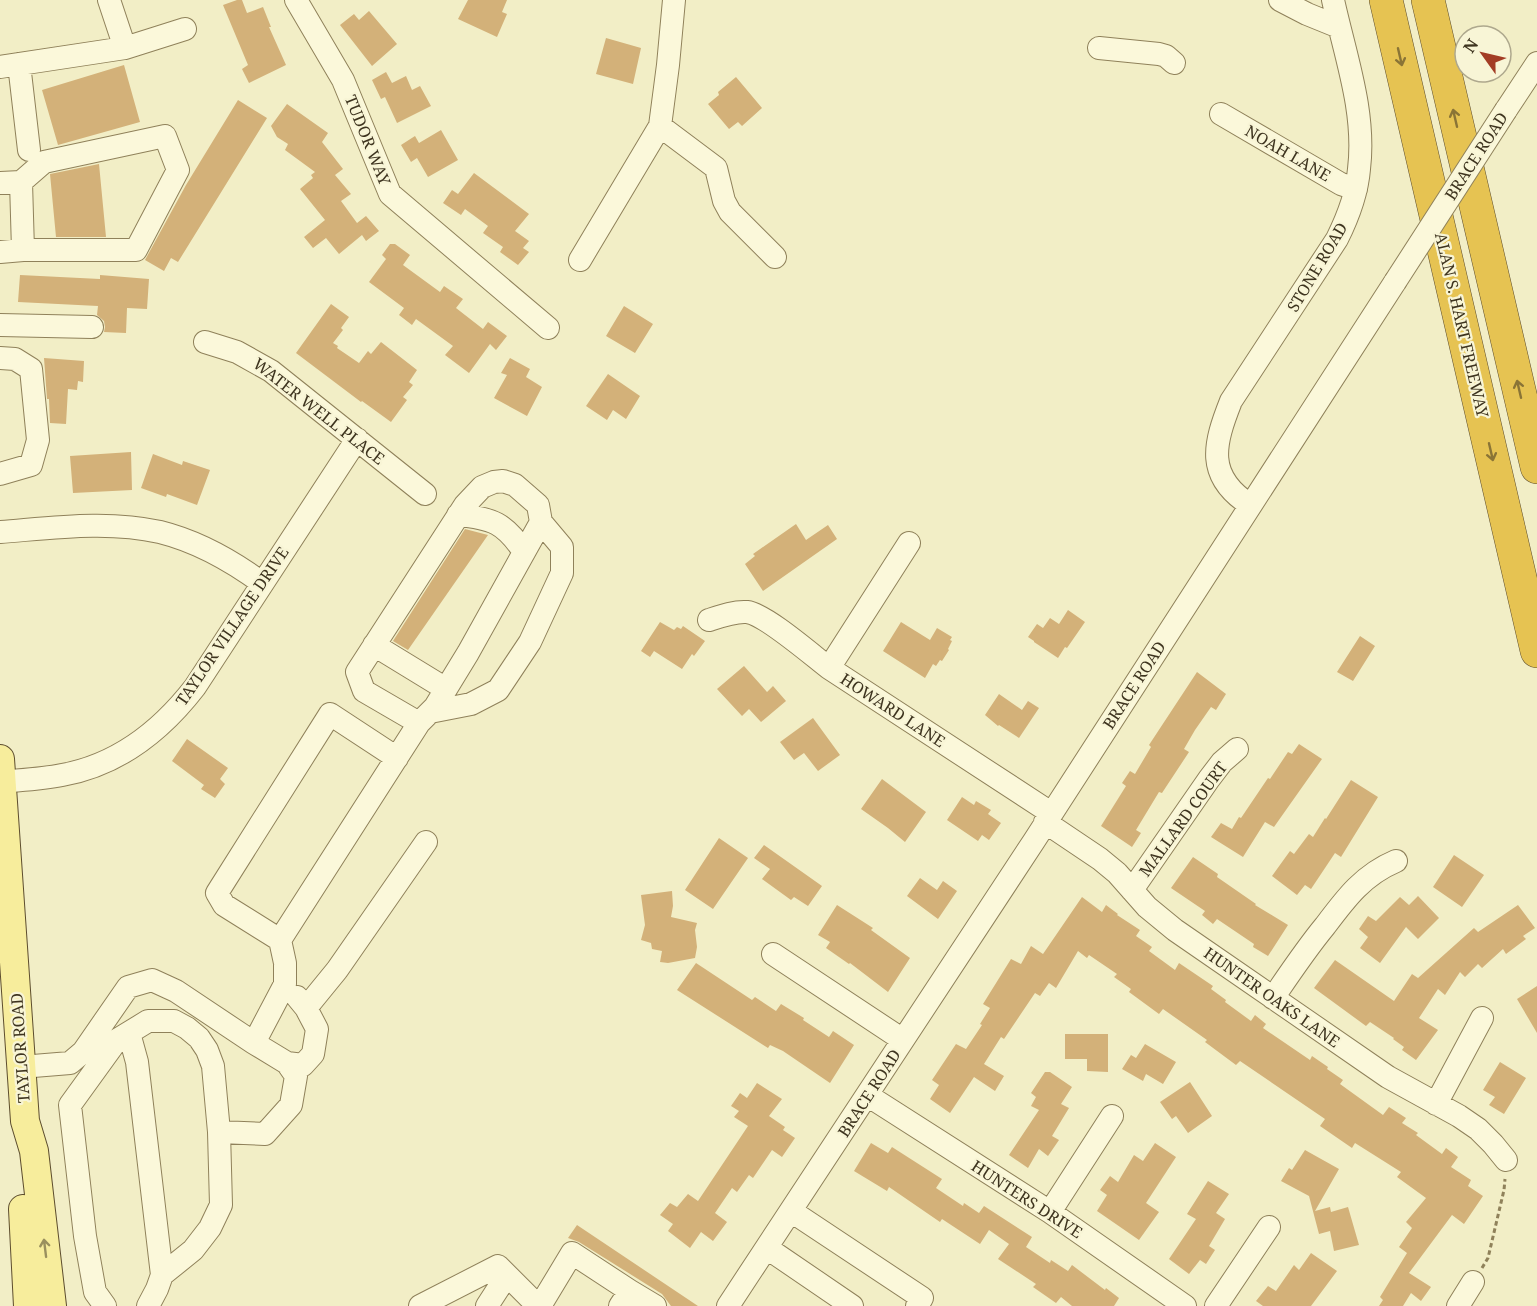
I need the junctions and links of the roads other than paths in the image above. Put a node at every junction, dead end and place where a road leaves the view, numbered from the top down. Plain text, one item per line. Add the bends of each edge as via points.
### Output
1 (109, 0) edge
2 (297, 0) edge
3 (674, 0) edge
4 (1280, 0) edge
5 (1333, 0) edge
6 (1386, 0) edge
7 (1428, 0) edge
8 (1339, 27) junction
9 (185, 28) dead end
10 (125, 48) junction
11 (1099, 48) dead end
12 (1174, 63) dead end
13 (1537, 63) edge
14 (9, 66) edge
15 (1221, 114) dead end
16 (660, 126) junction
17 (29, 150) dead end
18 (10, 182) edge
19 (1356, 189) junction
20 (23, 250) junction
21 (0, 252) edge
22 (775, 257) dead end
23 (580, 260) dead end
24 (0, 325) edge
25 (92, 327) dead end
26 (548, 328) dead end
27 (205, 342) dead end
28 (0, 358) edge
29 (357, 440) junction
30 (1537, 467) edge
31 (0, 474) edge
32 (425, 494) dead end
33 (1250, 505) junction
34 (458, 515) junction
35 (541, 522) junction
36 (0, 532) edge
37 (909, 543) dead end
38 (524, 552) junction
39 (262, 583) junction
40 (710, 620) dead end
41 (374, 645) junction
42 (1537, 651) edge
43 (829, 668) junction
44 (446, 689) junction
45 (424, 718) junction
46 (1237, 749) dead end
47 (397, 758) junction
48 (1, 770) edge
49 (1048, 817) junction
50 (426, 842) dead end
51 (1396, 861) dead end
52 (1132, 890) junction
53 (280, 940) junction
54 (773, 954) dead end
55 (285, 984) junction
56 (1273, 998) junction
57 (306, 1008) junction
58 (1482, 1018) dead end
59 (129, 1033) junction
60 (903, 1040) junction
61 (254, 1043) junction
62 (287, 1063) junction
63 (21, 1067) junction
64 (867, 1095) junction
65 (1436, 1104) junction
66 (1112, 1116) dead end
67 (25, 1121) junction
68 (219, 1132) junction
69 (1506, 1160) road end
70 (791, 1211) junction
71 (1050, 1212) junction
72 (1269, 1227) dead end
73 (767, 1248) junction
74 (162, 1275) junction
75 (507, 1275) junction
76 (1473, 1282) road end
77 (625, 1299) edge
78 (924, 1303) edge
79 (28, 1306) edge
80 (52, 1306) edge
81 (105, 1306) edge
82 (148, 1306) edge
83 (420, 1306) edge
84 (487, 1306) edge
85 (539, 1306) edge
86 (654, 1306) edge
87 (728, 1306) edge
88 (852, 1306) edge
89 (1185, 1306) edge
90 (1216, 1306) edge
91 (1458, 1306) edge

1 - 10 street
2 - 26 street, TUDOR WAY via 343,80 390,194
3 - 16 street
4 - 8 street
5 - 8 street, STONE ROAD
6 -> 42 highway, ALAN S. HART FREEWAY
30 -> 7 highway
8 - 19 street, STONE ROAD via 1359,122
9 - 10 street
10 - 14 street
11 - 12 street via 1159,54
13 - 33 street, BRACE ROAD, bridge
14 - 17 street
15 - 19 street, NOAH LANE
16 - 22 street via 716,168 730,212
16 - 23 street
18 - 20 street
18 - 20 street via 44,162 165,136 178,170 136,250
19 - 33 street, STONE ROAD via 1337,239 1231,401 1221,426 1219,470 1226,485
20 - 21 street
24 - 25 street
27 - 29 street, WATER WELL PLACE via 260,363
28 - 31 street via 15,359 31,369 38,440 31,465
29 - 32 street, WATER WELL PLACE
29 - 39 street, TAYLOR VILLAGE DRIVE
33 - 49 street, BRACE ROAD
34 - 35 street via 482,487 503,481 515,485 538,505
34 - 38 street via 497,523
34 - 41 street
35 - 38 street
35 - 45 street via 562,547 562,573 530,642 498,690 471,704
36 - 39 street via 100,527 161,532 224,559
37 - 43 street, HOWARD LANE
38 - 44 street
39 - 48 street, TAYLOR VILLAGE DRIVE via 180,707 130,750 86,770 61,776
40 - 43 street via 745,612 757,615
41 - 44 street
41 - 45 street via 357,672 364,691
43 - 49 street, HOWARD LANE
44 - 45 street
45 - 47 street
46 - 52 street, MALLARD COURT via 1209,779
47 - 53 street
47 - 53 street via 330,714 217,893 224,904
48 - 63 main road, TAYLOR ROAD
49 - 52 street, HUNTER OAKS LANE
49 - 60 street, BRACE ROAD
50 - 57 street
51 - 56 street via 1366,878 1348,896
52 - 56 street, HUNTER OAKS LANE via 1159,918
53 - 55 street
54 - 60 street
55 - 57 street
55 - 61 street
56 - 65 street, HUNTER OAKS LANE via 1388,1077
57 - 62 street via 317,1029 313,1054 303,1065
58 - 65 street
59 - 68 street via 148,1021 174,1021 199,1038 213,1066
59 - 74 street via 137,1062
59 - 81 street via 117,1040 70,1105 85,1236 95,1292
60 - 64 street, BRACE ROAD
61 - 62 street
61 - 63 street via 177,991 152,980 128,987 83,1052 70,1063
62 - 68 street via 296,1076 291,1105 265,1134
63 - 67 main road, TAYLOR ROAD
64 - 70 street, BRACE ROAD
64 - 71 street, HUNTERS DRIVE
65 - 69 street, HUNTER OAKS LANE via 1478,1129
66 - 71 street
67 - 79 main road, TAYLOR ROAD via 19,1148
80 -> 67 main road, TAYLOR ROAD via 34,1151
68 - 74 street via 221,1205 193,1250
70 - 73 street, BRACE ROAD
70 - 78 street
71 - 89 street, HUNTERS DRIVE
72 - 90 street
73 - 87 street, BRACE ROAD
73 - 88 street
74 - 82 street
75 - 83 street via 498,1266
75 - 84 street
75 - 85 street
76 - 91 street
77 - 85 street via 573,1253
77 - 86 street

